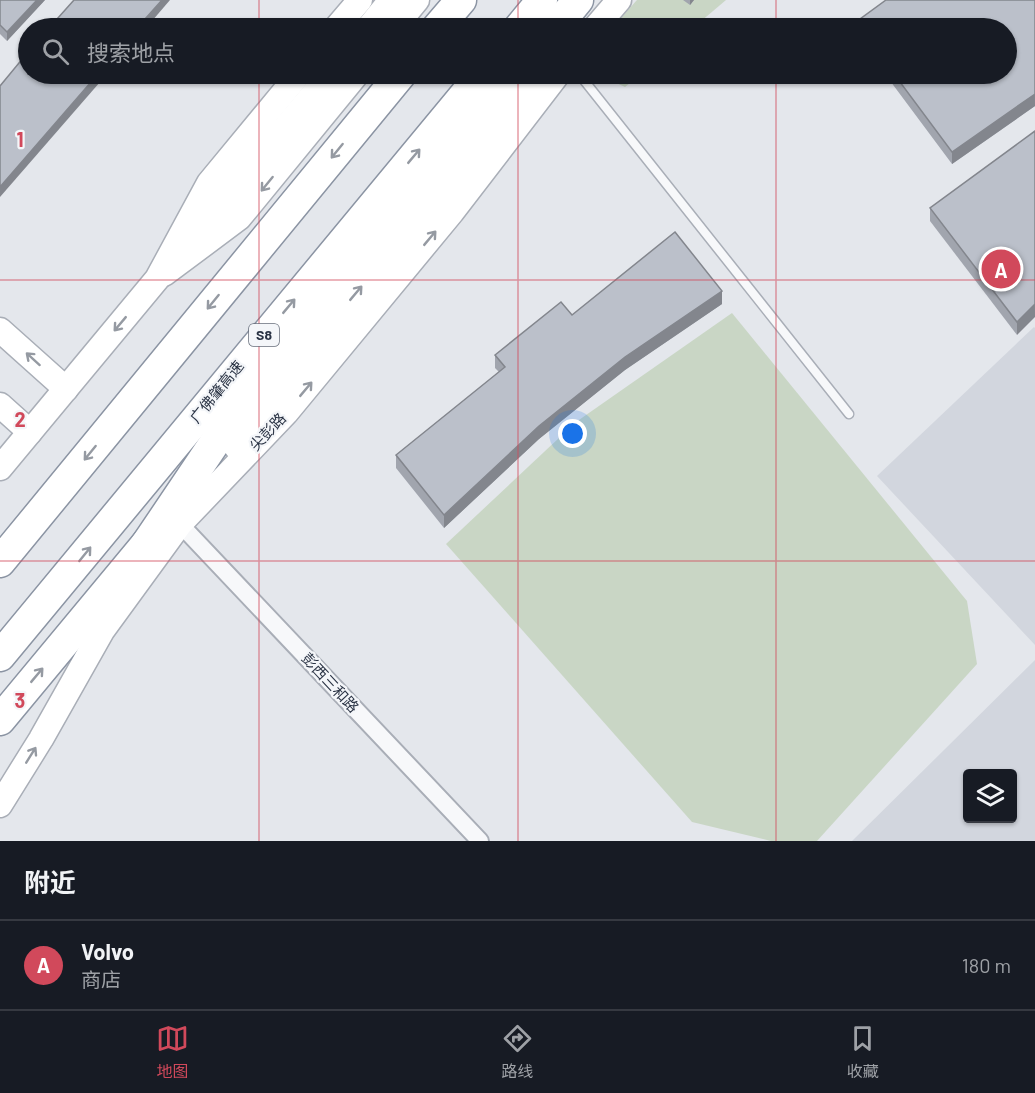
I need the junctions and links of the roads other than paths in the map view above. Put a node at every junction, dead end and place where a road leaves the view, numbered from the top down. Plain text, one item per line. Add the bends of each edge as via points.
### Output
1 (360, 0) edge
2 (392, 0) edge
3 (417, 0) edge
4 (461, 0) edge
5 (542, 0) edge
6 (578, 0) edge
7 (600, 0) edge
8 (619, 0) edge
9 (345, 18) edge
10 (377, 18) edge
11 (402, 18) edge
12 (446, 18) edge
13 (527, 18) edge
14 (563, 18) edge
15 (585, 18) edge
16 (604, 18) edge
17 (291, 84) edge
18 (322, 84) edge
19 (349, 84) edge
20 (392, 84) edge
21 (474, 84) edge
22 (510, 84) edge
23 (531, 84) edge
24 (550, 84) edge
25 (587, 84) edge
26 (157, 279) junction
27 (0, 330) edge
28 (292, 370) junction
29 (66, 388) junction
30 (0, 405) edge
31 (849, 414) dead end
32 (30, 432) junction
33 (0, 468) edge
34 (180, 524) junction
35 (145, 546) junction
36 (0, 562) edge
37 (0, 656) edge
38 (0, 720) edge
39 (0, 805) edge
40 (480, 841) edge

1 - 9 main road
2 - 10 main road
3 - 11 main road
4 - 12 highway
5 - 13 highway
6 - 14 highway
7 - 15 main road
8 - 16 main road
17 - 26 main road via 208,183
18 - 26 main road
19 -> 26 main road via 239,218
20 -> 36 highway
37 -> 21 highway, 广佛肇高速 / S8
22 - 35 highway via 234,414
28 -> 23 main road
34 -> 24 main road, 尖彭路 via 286,413 452,212
25 - 31 lane
26 -> 29 main road
29 -> 27 main road
28 - 34 main road
28 - 35 highway
29 - 32 main road
30 - 32 main road
32 - 33 main road
39 -> 34 main road, 尖彭路 via 102,631
34 - 40 street, 彭西三和路
38 -> 35 highway

